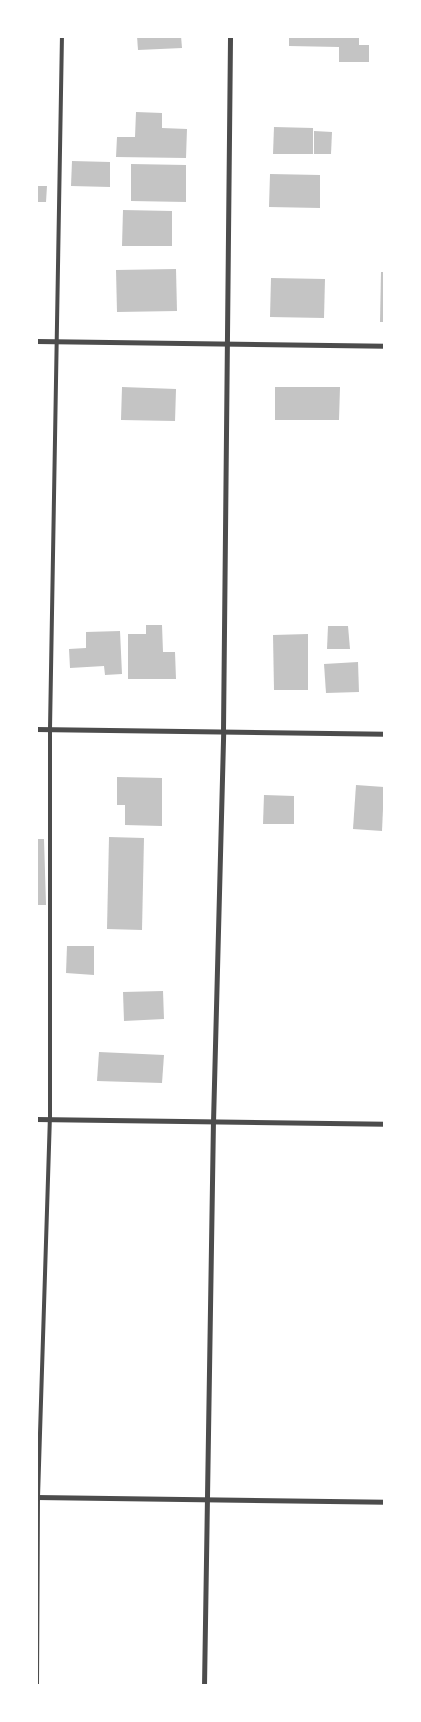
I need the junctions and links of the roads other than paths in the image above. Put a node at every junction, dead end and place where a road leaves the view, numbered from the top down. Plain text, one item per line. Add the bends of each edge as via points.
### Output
1 (62, 36) edge
2 (230, 36) edge
3 (36, 341) edge
4 (58, 341) junction
5 (227, 343) junction
6 (385, 346) edge
7 (36, 729) edge
8 (50, 730) junction
9 (224, 730) junction
10 (385, 734) edge
11 (36, 1119) edge
12 (50, 1119) junction
13 (213, 1122) junction
14 (385, 1124) edge
15 (37, 1497) edge
16 (208, 1501) junction
17 (385, 1502) edge
18 (37, 1686) edge
19 (204, 1686) edge

1 - 4 lane
2 - 5 street
3 - 4 street
4 - 5 street
4 - 8 lane
5 - 6 street
5 - 9 street
7 - 8 street
8 - 9 street
8 - 12 lane
9 - 10 street
9 - 13 street
11 - 12 street
12 - 13 street
12 - 15 lane
13 - 14 street
13 - 16 street
15 - 16 street
15 - 18 lane
16 - 17 street
16 - 19 street

